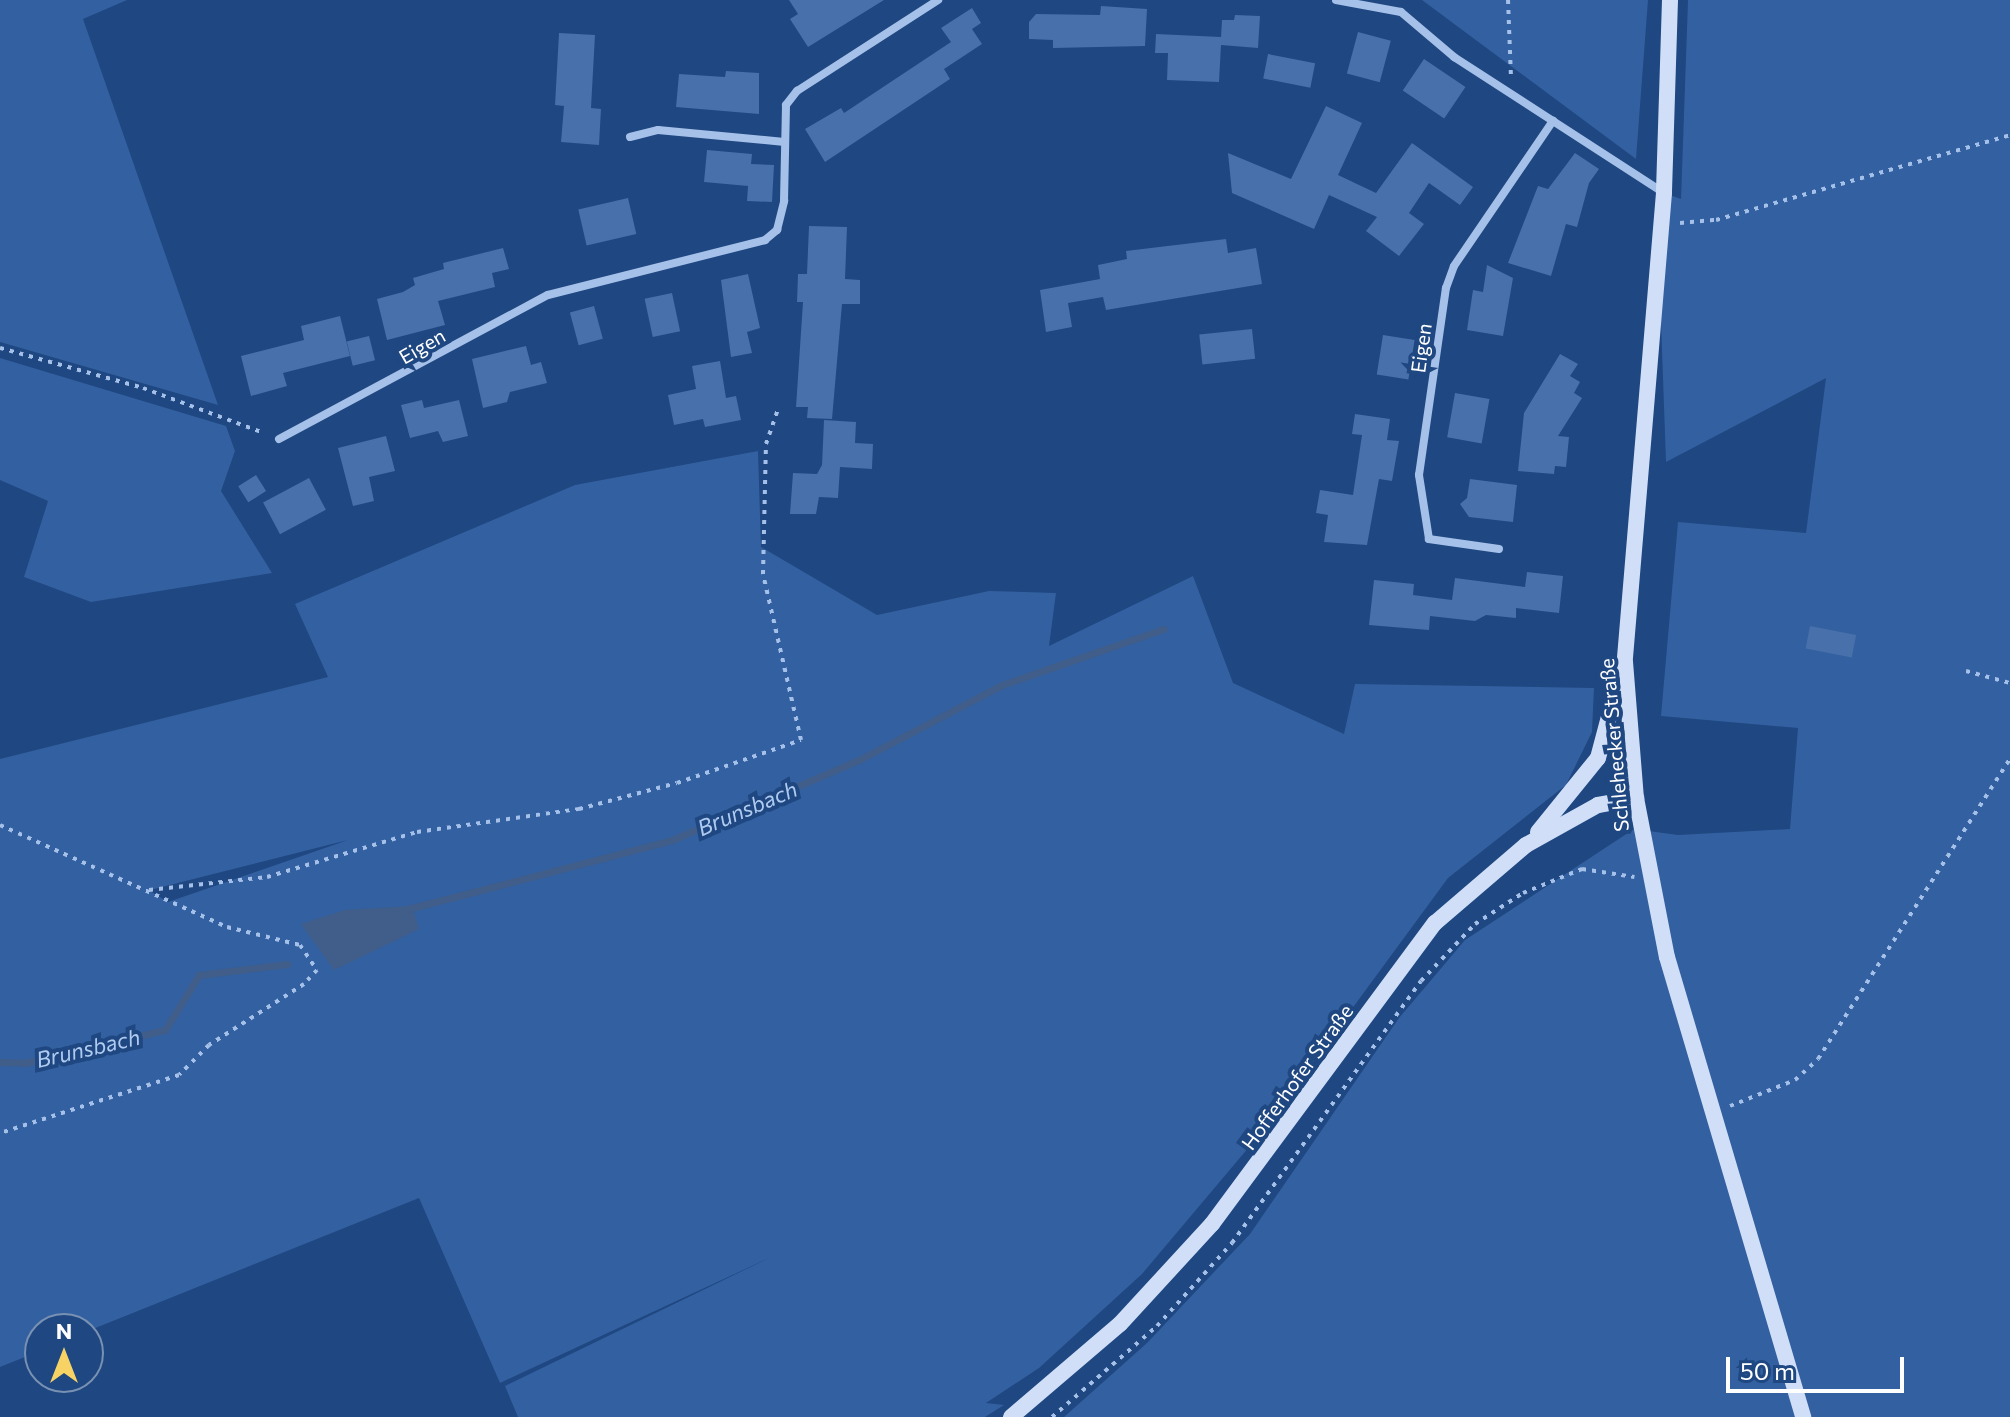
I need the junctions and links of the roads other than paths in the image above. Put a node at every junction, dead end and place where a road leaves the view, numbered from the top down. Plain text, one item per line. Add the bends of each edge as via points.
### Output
1 (938, 0) edge
2 (1336, 0) edge
3 (1670, 0) edge
4 (1553, 121) junction
5 (630, 137) dead end
6 (784, 142) junction
7 (1664, 193) junction
8 (279, 439) road end
9 (1499, 549) dead end
10 (1625, 662) junction
11 (1636, 798) junction
12 (1526, 845) junction
13 (1011, 1417) edge
14 (1803, 1417) edge

1 - 6 street, Eigen via 797,91 786,105
2 - 4 street via 1401,12 1508,94
3 - 7 main road, Schlehecker Straße
4 - 7 street
4 - 9 street, Eigen via 1454,266 1446,288 1419,475 1429,539
5 - 6 street via 658,130
6 - 8 street, Eigen via 784,201 777,230 765,240 548,295
7 - 10 main road, Schlehecker Straße
10 - 11 main road, Schlehecker Straße
10 - 12 main road via 1598,758
11 - 12 main road, Hofferhofer Straße via 1598,805
11 - 14 main road, Schlehecker Straße via 1649,880 1710,1115
12 - 13 main road, Hofferhofer Straße via 1483,877 1420,941 1231,1203 1171,1272 1083,1358

